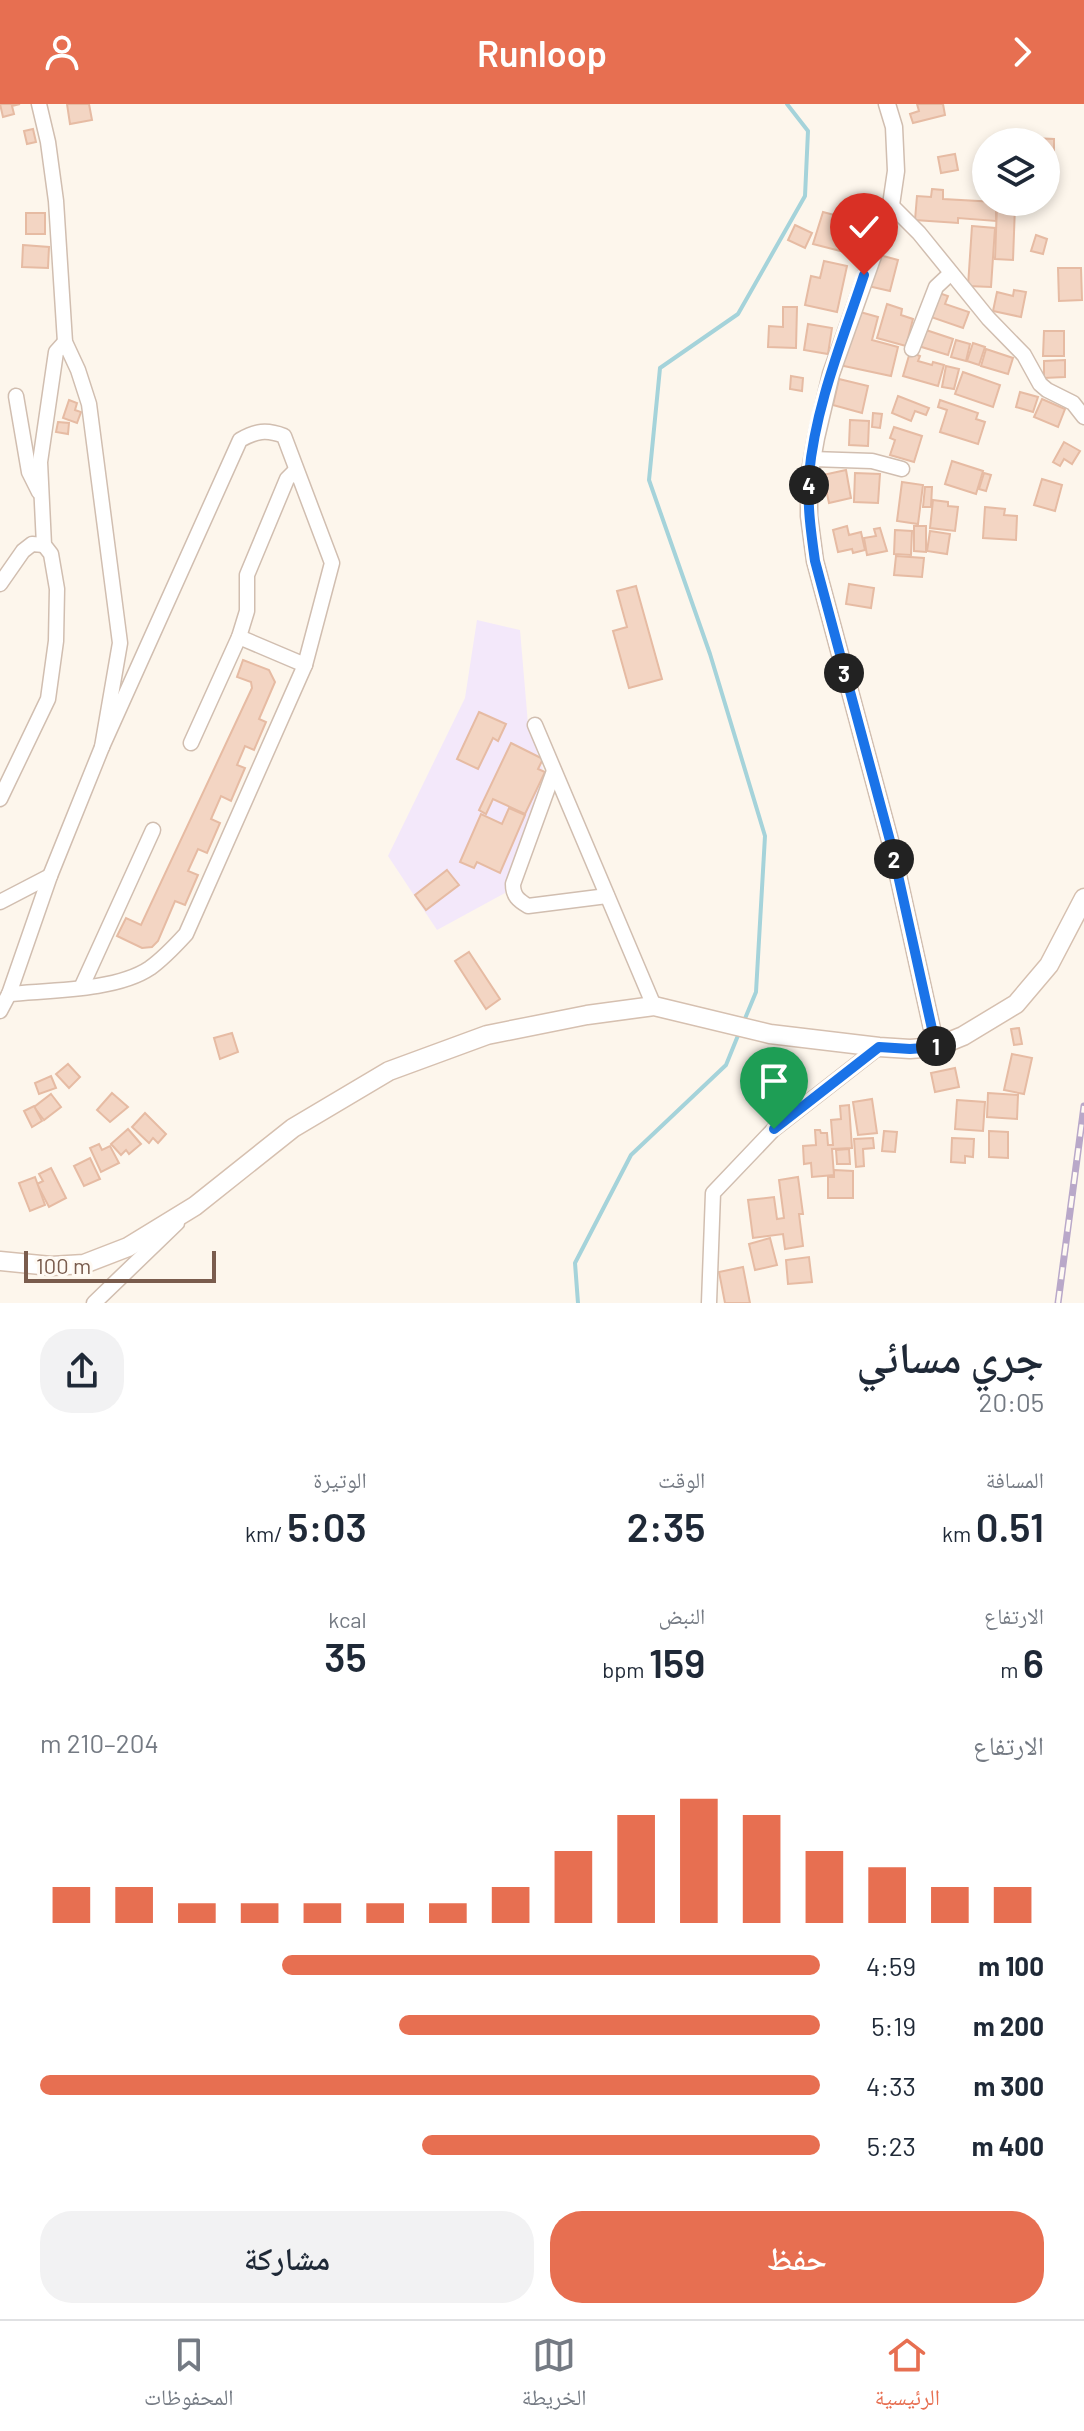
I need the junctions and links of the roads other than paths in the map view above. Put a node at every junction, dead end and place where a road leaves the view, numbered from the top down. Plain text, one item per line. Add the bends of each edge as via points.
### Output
1 (39, 104) edge
2 (887, 104) edge
3 (891, 205) junction
4 (951, 273) junction
5 (65, 342) junction
6 (912, 349) dead end
7 (16, 396) dead end
8 (1084, 417) edge
9 (812, 459) junction
10 (902, 469) dead end
11 (296, 470) junction
12 (42, 498) junction
13 (44, 545) junction
14 (0, 584) edge
15 (239, 637) junction
16 (305, 665) junction
17 (535, 725) dead end
18 (191, 743) dead end
19 (102, 747) junction
20 (554, 771) junction
21 (0, 799) edge
22 (153, 830) dead end
23 (50, 876) junction
24 (607, 896) junction
25 (1084, 898) edge
26 (0, 902) edge
27 (82, 986) junction
28 (9, 994) junction
29 (654, 1006) junction
30 (0, 1011) edge
31 (879, 1047) junction
32 (936, 1047) junction
33 (203, 1199) junction
34 (0, 1261) edge
35 (94, 1303) edge
36 (709, 1303) edge

1 - 5 street via 56,201
2 - 3 street via 896,171
3 - 4 street
3 - 9 street via 831,374
4 - 6 street via 936,287
4 - 8 street via 1024,355 1040,384 1073,403
5 - 12 street via 56,352 49,387 40,462
5 - 19 street via 89,404 120,643
7 - 12 street via 29,472
9 - 10 street via 872,461
9 - 32 street via 809,516 815,561 892,848
11 - 15 street via 287,479 247,575 247,611
11 - 16 street via 332,563
11 - 19 street via 284,436 256,431 240,440
12 - 13 street
13 - 14 street via 32,544 23,551
13 - 21 street via 51,554 57,589 48,699
15 - 16 street
15 - 18 street
16 - 27 street via 186,934 147,970 124,980
17 - 20 street
19 - 23 street
20 - 24 street
20 - 24 street via 513,892 528,906
22 - 27 street
23 - 26 street
23 - 28 street
24 - 29 street
25 - 32 main road via 1049,965 1016,1004
27 - 28 street
28 - 30 street
29 - 31 main road via 770,1034
29 - 33 main road via 487,1035 389,1071 293,1128
31 - 32 main road
31 - 36 street via 774,1129 713,1193
33 - 34 main road via 128,1247 84,1264
33 - 35 street

